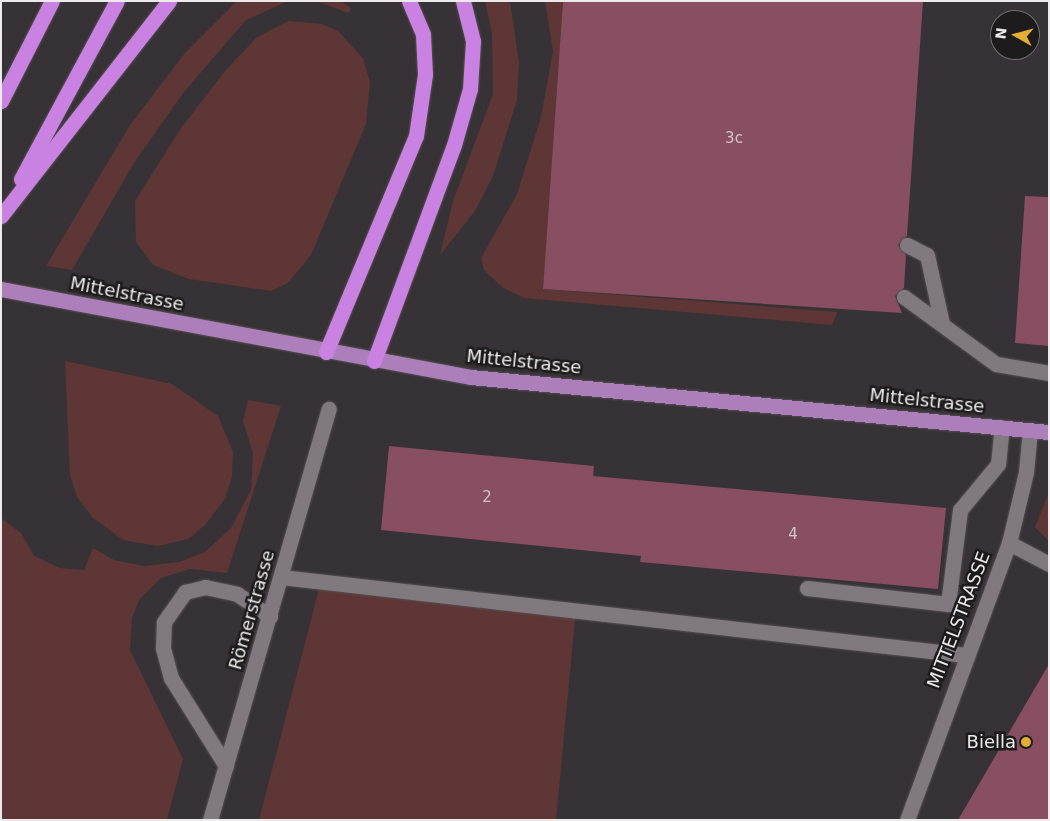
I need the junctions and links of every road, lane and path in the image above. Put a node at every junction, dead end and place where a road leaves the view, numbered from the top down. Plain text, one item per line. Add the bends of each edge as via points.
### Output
1 (52, 1) edge
2 (117, 1) edge
3 (169, 1) edge
4 (409, 1) edge
5 (463, 1) edge
6 (1, 101) edge
7 (1, 212) edge
8 (1, 216) edge
9 (907, 245) dead end
10 (1, 289) edge
11 (904, 297) dead end
12 (942, 324) junction
13 (326, 352) junction
14 (374, 361) junction
15 (1049, 373) edge
16 (329, 410) dead end
17 (1002, 427) junction
18 (1030, 430) junction
19 (1049, 432) edge
20 (1009, 544) junction
21 (1049, 564) edge
22 (281, 577) junction
23 (807, 588) dead end
24 (270, 616) junction
25 (966, 654) junction
26 (226, 766) junction
27 (210, 820) edge
28 (907, 820) edge

1 - 6 highway
2 - 7 highway
3 - 8 highway
4 - 13 highway via 423,34 426,74 416,136
5 - 14 highway via 473,41 470,89
9 - 12 street via 927,255
10 - 13 main road, Mittelstrasse
11 - 12 street
12 - 15 street via 996,364
13 - 14 main road, Mittelstrasse
14 - 17 main road, Mittelstrasse via 471,377
16 - 22 street, Römerstrasse
17 - 18 main road, Mittelstrasse
17 - 23 street via 998,464 960,510 948,604
18 - 19 main road, Mittelstrasse
18 - 20 street, MITTELSTRASSE via 1026,472
20 - 21 street
20 - 25 street, MITTELSTRASSE
22 - 24 street, Römerstrasse
22 - 25 street
24 - 26 street, Römerstrasse
24 - 26 street via 237,594 206,587 185,592 164,622 163,648 171,678
25 - 28 street, MITTELSTRASSE
26 - 27 street, Römerstrasse

